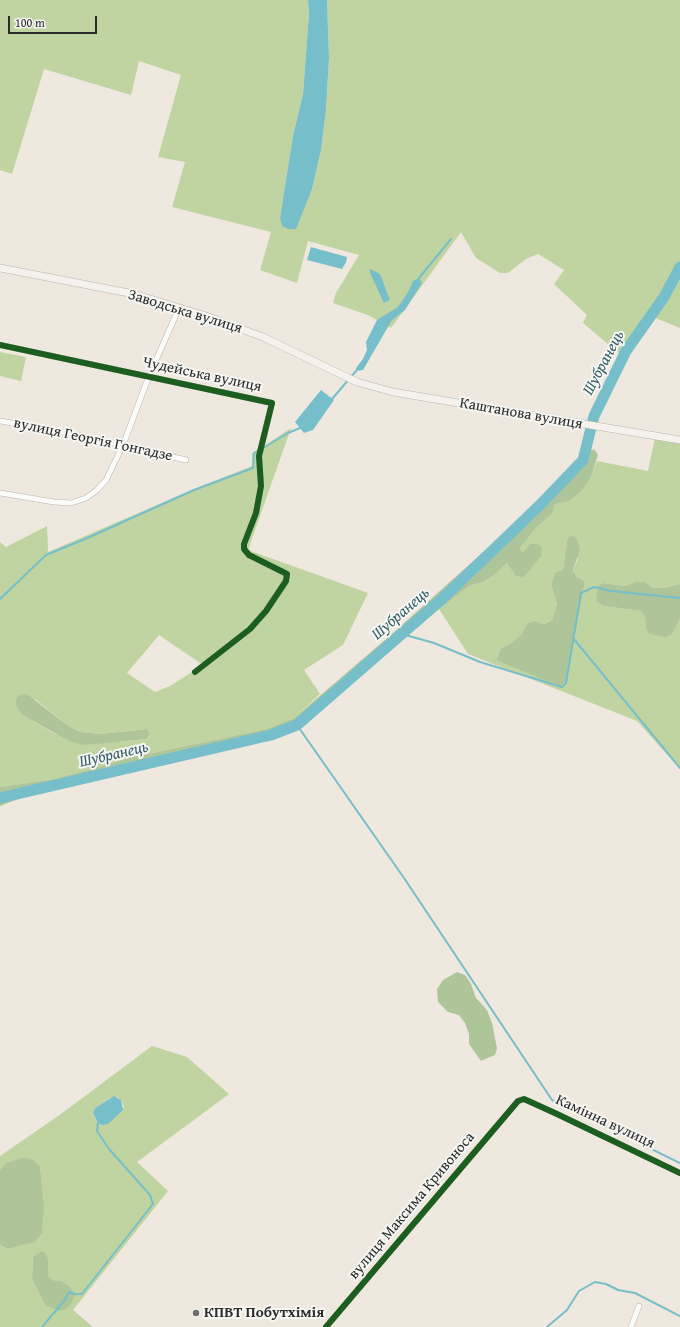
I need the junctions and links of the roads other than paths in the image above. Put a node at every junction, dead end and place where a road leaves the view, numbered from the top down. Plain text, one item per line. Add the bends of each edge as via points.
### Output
1 (0, 268) edge
2 (179, 308) junction
3 (0, 345) edge
4 (149, 376) junction
5 (359, 383) joint
6 (0, 421) edge
7 (680, 440) edge
8 (123, 445) junction
9 (186, 460) dead end
10 (0, 493) edge
11 (195, 672) dead end
12 (518, 1101) joint
13 (680, 1173) edge
14 (639, 1306) dead end
15 (326, 1327) edge
16 (631, 1327) edge

1 - 2 main road, Заводська вулиця via 134,294
2 - 4 street
2 - 5 main road, Заводська вулиця via 262,337
3 - 4 street, Чудейська вулиця
4 - 8 street
4 - 11 street, Чудейська вулиця via 272,403 259,456 261,486 256,513 244,549 249,555 287,574 286,581 250,629
5 - 7 main road, Каштанова вулиця via 393,392
6 - 8 street, вулиця Георгія Гонгадзе
8 - 9 street, вулиця Георгія Гонгадзе
8 - 10 street via 106,480 86,498 71,503 60,503
12 - 13 street, Камінна вулиця via 524,1099
12 - 15 street, вулиця Максима Кривоноса
14 - 16 street

